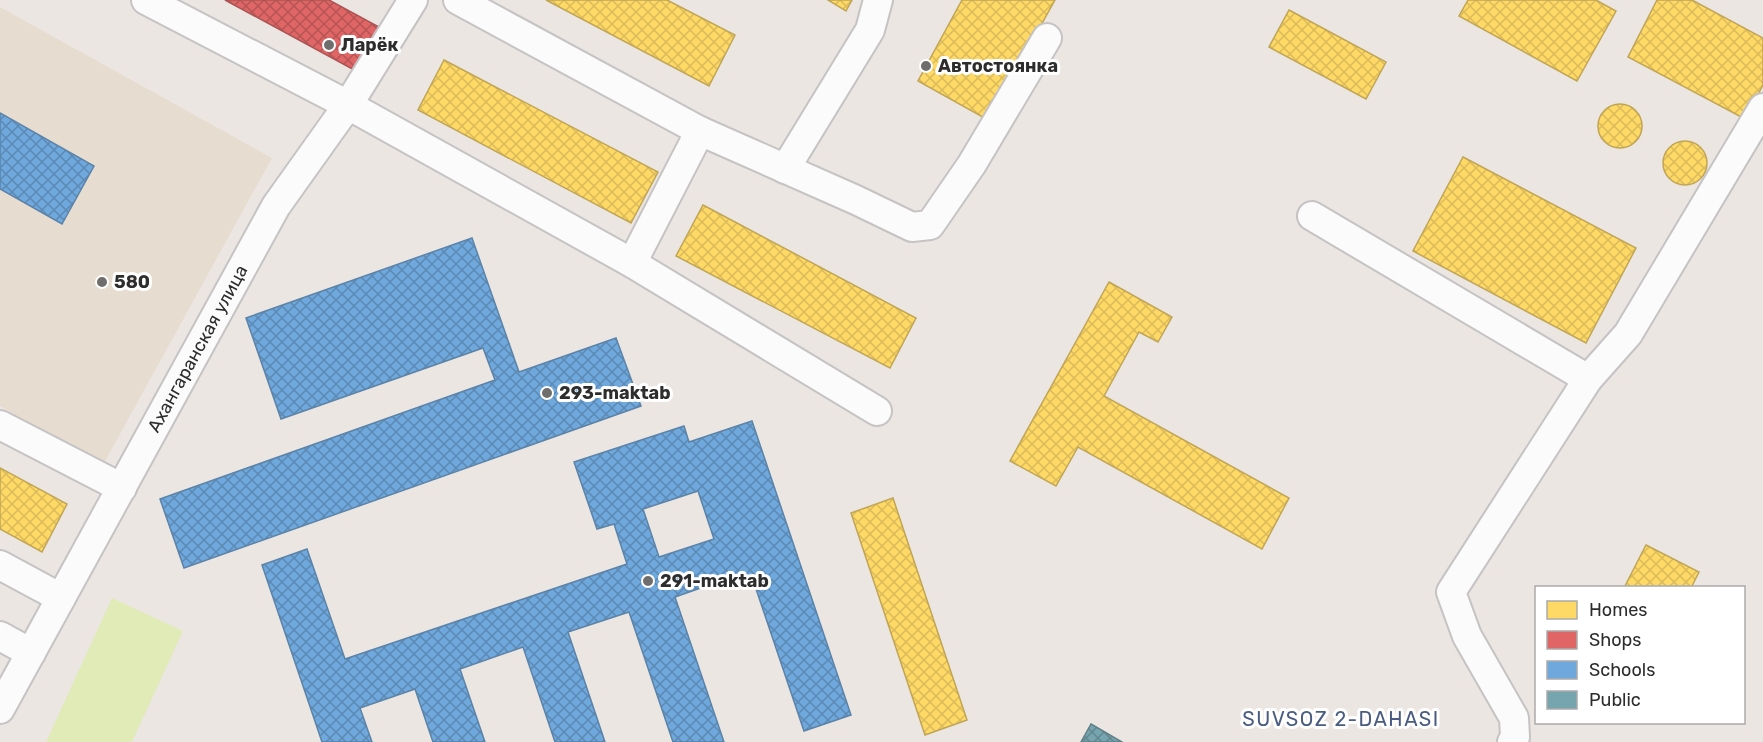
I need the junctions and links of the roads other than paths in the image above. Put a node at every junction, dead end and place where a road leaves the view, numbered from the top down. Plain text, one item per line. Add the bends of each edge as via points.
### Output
1 (146, 0) edge
2 (458, 0) edge
3 (878, 0) edge
4 (402, 4) edge
5 (1047, 38) dead end
6 (348, 105) junction
7 (1763, 108) edge
8 (700, 131) junction
9 (785, 168) junction
10 (1312, 216) dead end
11 (632, 263) junction
12 (1588, 379) junction
13 (877, 411) dead end
14 (0, 425) edge
15 (122, 488) junction
16 (0, 566) edge
17 (61, 598) junction
18 (0, 636) edge
19 (31, 653) junction
20 (0, 709) edge
21 (1512, 742) edge

1 - 6 street
2 - 8 street
3 - 9 street via 870,30
4 - 6 street, Ахангаранская улица
5 - 9 street via 972,164 930,225 912,227
6 - 11 street
6 - 15 street, Ахангаранская улица via 276,206
7 - 12 street via 1628,334
8 - 9 street
8 - 11 street
10 - 12 street
11 - 13 street
12 - 21 street via 1451,592 1467,636 1514,718
14 - 15 street
15 - 17 street, Ахангаранская улица
16 - 17 street
17 - 19 street, Ахангаранская улица
18 - 19 street
19 - 20 street, Ахангаранская улица

